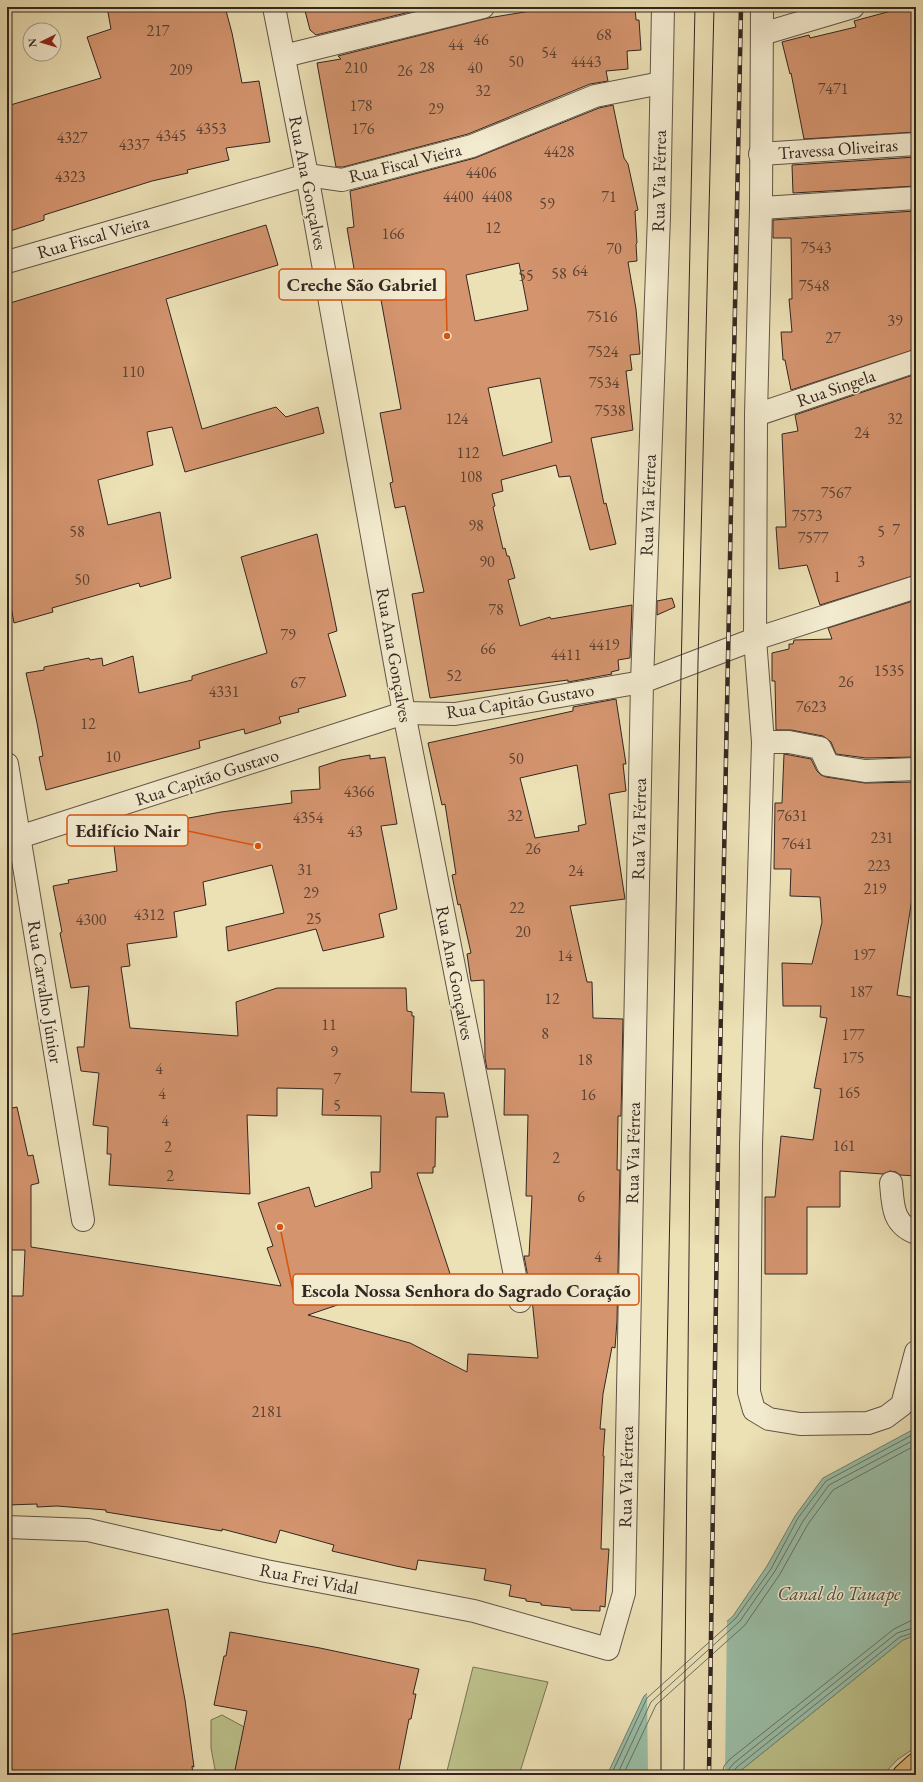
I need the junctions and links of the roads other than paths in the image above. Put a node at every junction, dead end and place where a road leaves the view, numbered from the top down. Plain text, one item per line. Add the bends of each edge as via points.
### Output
1 (274, 7) edge
2 (483, 7) edge
3 (663, 7) edge
4 (762, 7) edge
5 (853, 7) edge
6 (762, 34) junction
7 (284, 56) junction
8 (661, 83) junction
9 (916, 144) edge
10 (760, 154) junction
11 (306, 175) junction
12 (916, 198) edge
13 (761, 208) junction
14 (7, 262) edge
15 (916, 360) edge
16 (756, 415) junction
17 (916, 587) edge
18 (754, 639) junction
19 (642, 682) junction
20 (404, 713) junction
21 (762, 742) junction
22 (7, 764) edge
23 (916, 769) edge
24 (14, 840) edge
25 (891, 1183) dead end
26 (83, 1220) dead end
27 (916, 1233) edge
28 (520, 1301) dead end
29 (916, 1352) edge
30 (7, 1527) edge
31 (608, 1649) joint
32 (916, 1764) edge
33 (904, 1775) edge

1 - 7 street, Rua Ana Gonçalves
2 - 7 street
3 - 8 street, Rua Via Férrea
4 - 6 street
5 - 6 street
6 - 10 street
7 - 11 street, Rua Ana Gonçalves
8 - 11 street, Rua Fiscal Vieira via 595,96 472,146 342,180
8 - 19 street, Rua Via Férrea via 659,216
9 - 10 street, Travessa Oliveiras
10 - 13 street
11 - 14 street, Rua Fiscal Vieira
11 - 20 street, Rua Ana Gonçalves
12 - 13 street
13 - 16 street
15 - 16 street, Rua Singela
16 - 18 street
17 - 18 street, Rua Capitão Gustavo
18 - 19 street, Rua Capitão Gustavo
18 - 21 street
19 - 20 street, Rua Capitão Gustavo via 455,714
19 - 31 street, Rua Via Férrea via 624,1593
20 - 24 street, Rua Capitão Gustavo
20 - 28 street, Rua Ana Gonçalves
21 - 23 street via 789,742 820,748 828,765 865,771
21 - 29 street via 751,1145 750,1392 754,1410 769,1419 800,1424 868,1423 886,1417 902,1405
22 - 24 street, Rua Carvalho Júnior
24 - 26 street, Rua Carvalho Júnior
25 - 27 street via 893,1210 906,1229
30 - 31 street, Rua Frei Vidal via 88,1530 266,1571 474,1611
32 - 33 highway

